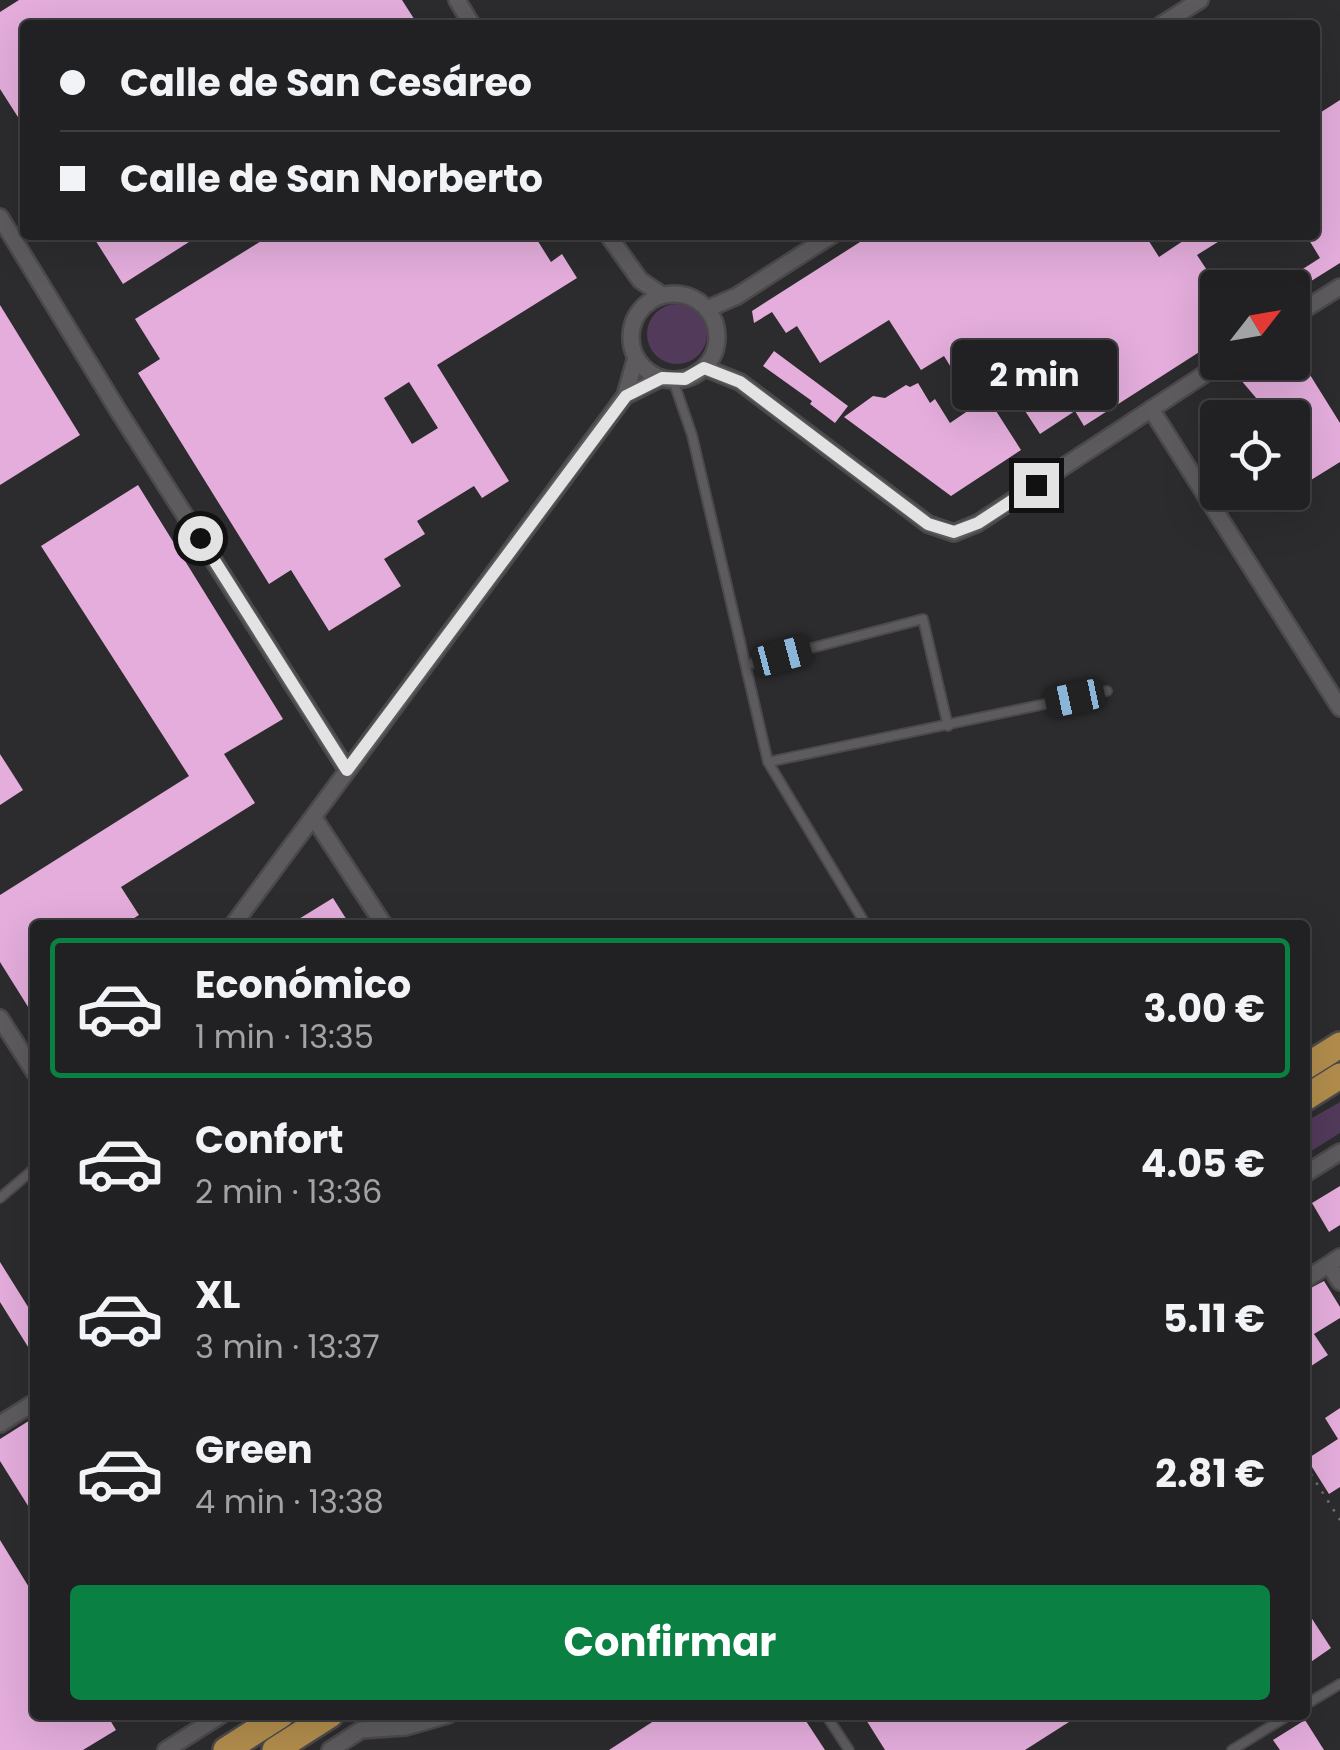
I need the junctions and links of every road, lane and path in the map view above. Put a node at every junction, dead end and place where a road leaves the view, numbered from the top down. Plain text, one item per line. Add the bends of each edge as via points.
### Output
1 (1200, 0) edge
2 (1169, 20) edge
3 (0, 217) edge
4 (612, 240) edge
5 (824, 240) edge
6 (640, 280) junction
7 (1340, 286) edge
8 (662, 295) junction
9 (736, 296) junction
10 (1310, 305) edge
11 (707, 308) junction
12 (641, 309) junction
13 (717, 329) junction
14 (716, 350) junction
15 (636, 357) junction
16 (704, 368) junction
17 (1200, 377) edge
18 (668, 379) junction
19 (740, 382) junction
20 (626, 396) junction
21 (1152, 409) junction
22 (746, 665) junction
23 (1106, 691) dead end
24 (1340, 708) edge
25 (948, 726) junction
26 (768, 762) junction
27 (347, 770) junction
28 (314, 818) junction
29 (238, 920) edge
30 (381, 920) edge
31 (863, 920) edge
32 (0, 1018) edge
33 (1340, 1045) edge
34 (30, 1064) edge
35 (1310, 1064) edge
36 (1340, 1076) edge
37 (1310, 1095) edge
38 (1340, 1152) edge
39 (1310, 1171) edge
40 (30, 1172) edge
41 (0, 1198) edge
42 (1334, 1261) edge
43 (1310, 1277) edge
44 (1340, 1282) edge
45 (30, 1405) edge
46 (0, 1424) edge
47 (1310, 1473) edge
48 (1340, 1520) edge
49 (1340, 1684) edge
50 (1310, 1703) edge
51 (213, 1720) edge
52 (273, 1720) edge
53 (322, 1720) edge
54 (430, 1720) edge
55 (829, 1720) edge
56 (1281, 1720) edge
57 (166, 1750) edge
58 (226, 1750) edge
59 (274, 1750) edge
60 (330, 1750) edge
61 (849, 1750) edge
62 (1232, 1750) edge

1 - 2 street
3 - 27 street
4 - 6 street
5 - 9 street
6 - 8 street
6 - 12 street
7 - 10 street
8 - 11 street via 694,298
8 - 12 street
9 - 11 street
9 - 13 street
11 - 13 street
12 - 15 street via 631,341
13 - 14 street
14 - 16 street
14 - 19 street
15 - 18 street
15 - 20 street
16 - 18 street
16 - 19 street
17 - 21 street
18 - 20 street
18 - 22 lane via 692,435
19 - 21 street via 928,524 954,532 978,523
20 - 27 street
21 - 24 street
22 - 25 lane via 923,619
22 - 26 lane
23 - 25 lane
25 - 26 lane
26 - 31 lane
27 - 28 street
28 - 29 street
28 - 30 street
32 - 34 street
33 - 35 main road
36 - 37 main road
38 - 39 street
40 - 41 lane
42 - 43 street
42 - 44 street
45 - 46 street
47 - 48 path
49 - 50 lane
51 - 57 street
52 - 58 main road
53 - 59 main road
54 - 60 street via 362,1730
55 - 61 lane
56 - 62 lane

